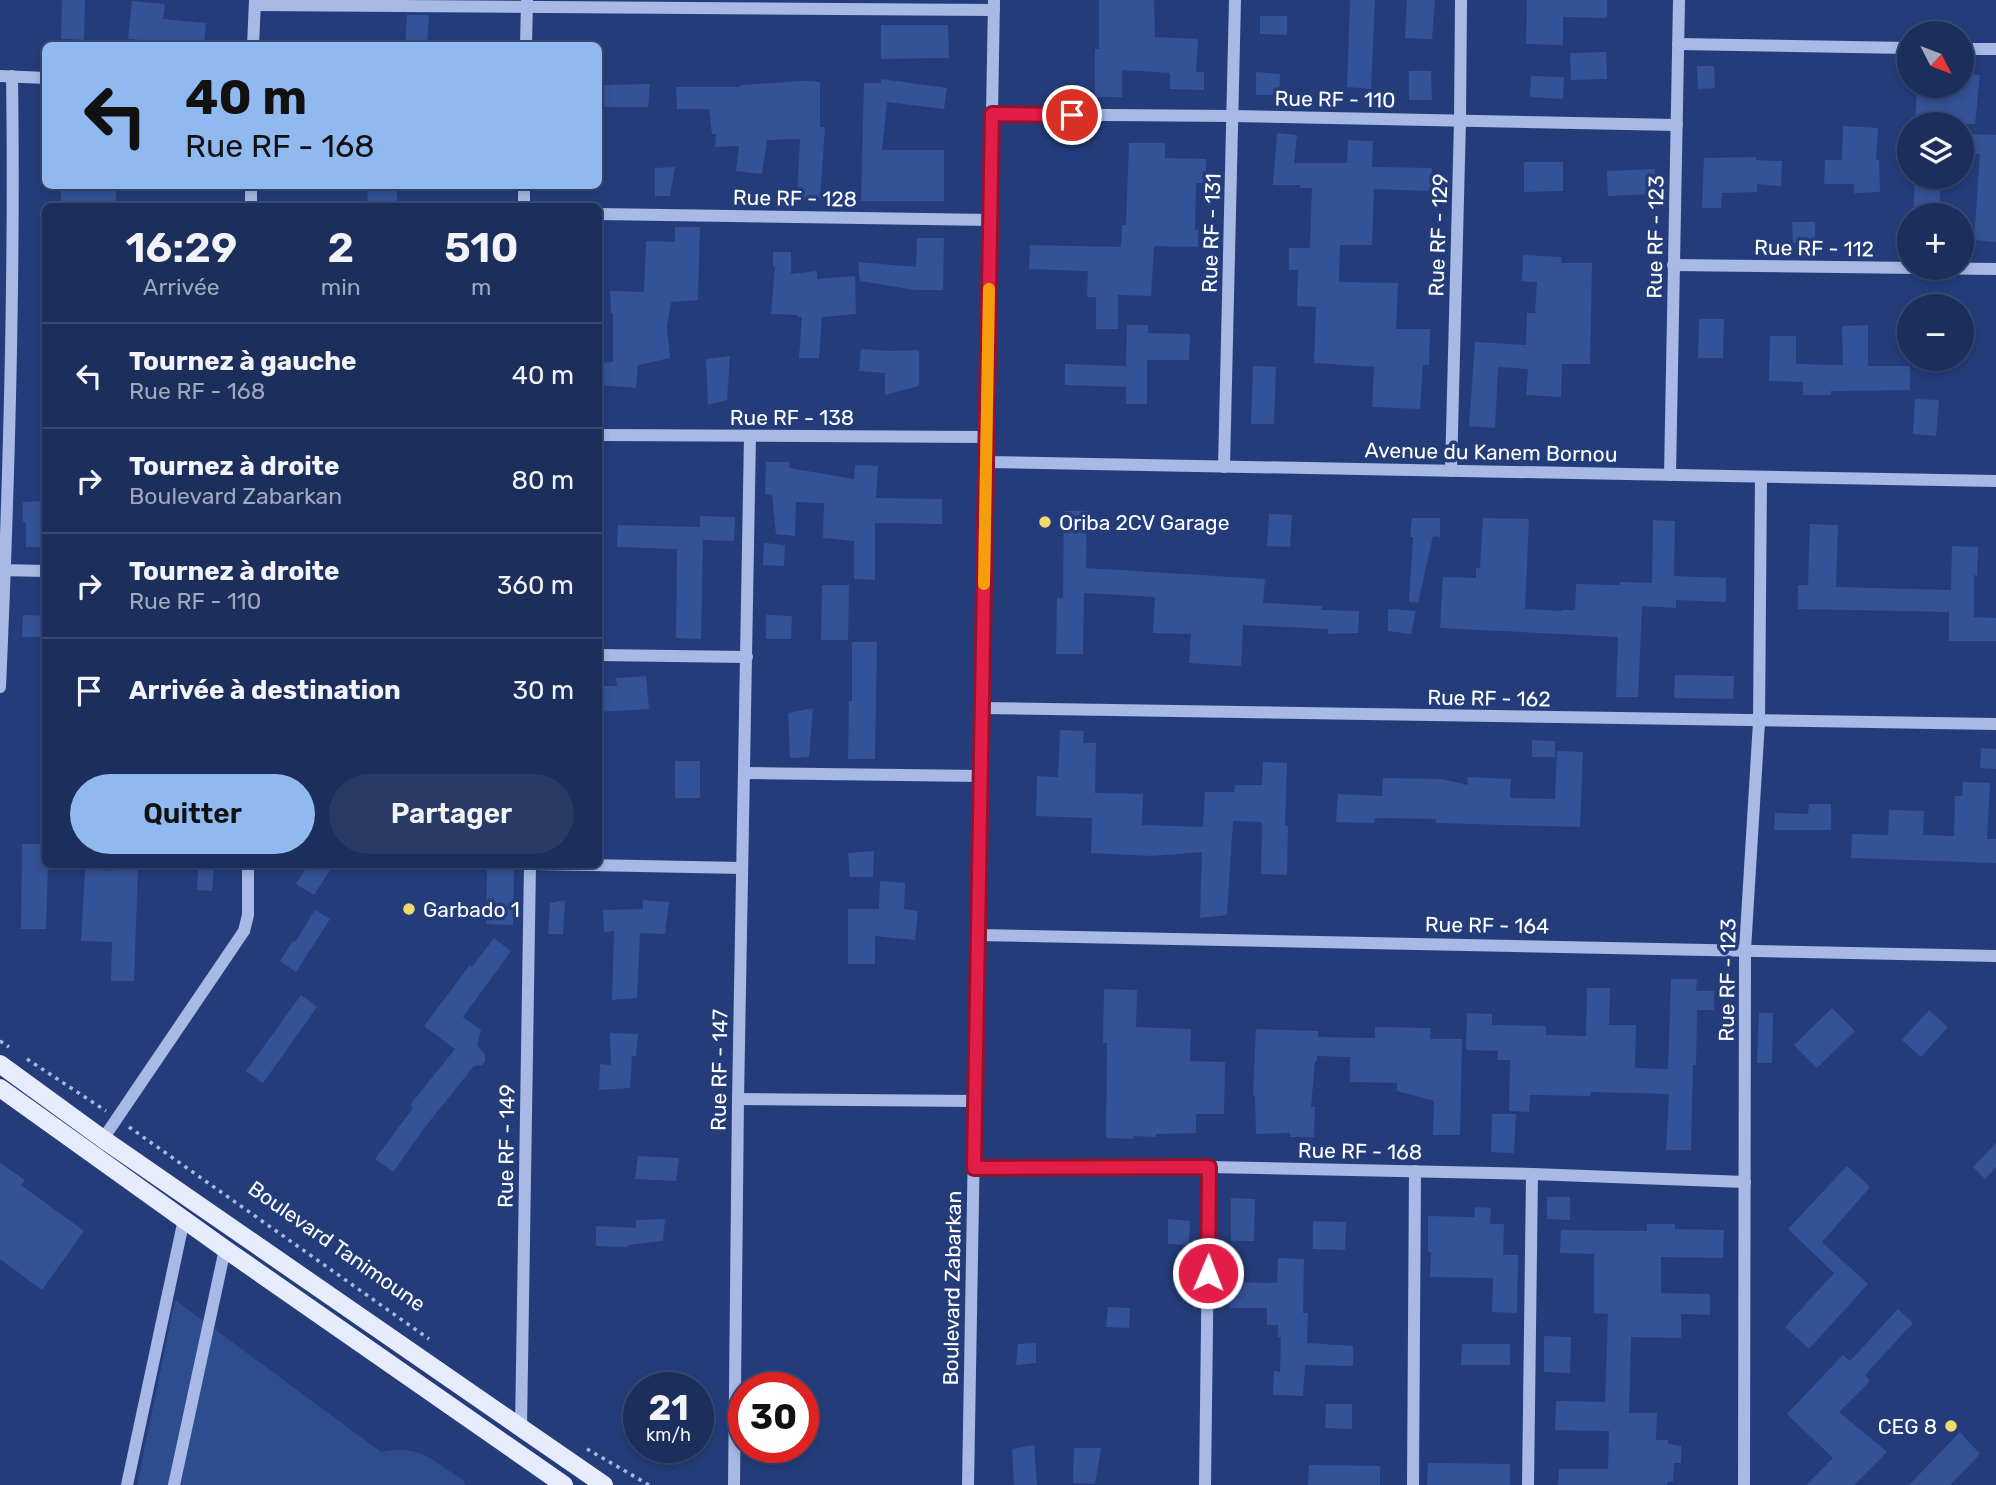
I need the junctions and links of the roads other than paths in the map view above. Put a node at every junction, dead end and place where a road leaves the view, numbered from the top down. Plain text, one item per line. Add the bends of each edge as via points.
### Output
1 (1235, 0) edge
2 (1461, 0) edge
3 (1679, 0) edge
4 (255, 3) edge
5 (527, 3) edge
6 (994, 5) edge
7 (253, 42) edge
8 (526, 42) edge
9 (1678, 44) junction
10 (1897, 48) edge
11 (1974, 49) edge
12 (1996, 49) edge
13 (6, 76) edge
14 (42, 78) edge
15 (992, 114) junction
16 (1233, 116) junction
17 (1460, 121) junction
18 (1677, 125) junction
19 (7, 162) edge
20 (602, 214) edge
21 (990, 220) junction
22 (1674, 265) junction
23 (1996, 269) edge
24 (5, 371) edge
25 (602, 435) edge
26 (750, 436) junction
27 (986, 437) junction
28 (986, 462) junction
29 (1224, 467) junction
30 (1451, 471) junction
31 (1670, 475) junction
32 (1761, 477) junction
33 (1996, 481) edge
34 (2, 570) edge
35 (42, 571) edge
36 (602, 654) edge
37 (747, 657) junction
38 (0, 687) edge
39 (982, 708) junction
40 (1759, 722) junction
41 (1996, 724) edge
42 (744, 773) junction
43 (980, 776) junction
44 (602, 865) edge
45 (248, 868) edge
46 (530, 868) edge
47 (742, 868) junction
48 (978, 934) junction
49 (1745, 950) junction
50 (1996, 956) edge
51 (0, 1064) edge
52 (0, 1088) edge
53 (738, 1099) junction
54 (975, 1101) junction
55 (103, 1139) junction
56 (1209, 1167) junction
57 (974, 1168) junction
58 (1415, 1171) junction
59 (1532, 1174) junction
60 (1745, 1182) junction
61 (184, 1219) junction
62 (225, 1249) junction
63 (521, 1428) junction
64 (127, 1485) edge
65 (174, 1485) edge
66 (564, 1485) edge
67 (604, 1485) edge
68 (734, 1485) edge
69 (968, 1485) edge
70 (1205, 1485) edge
71 (1413, 1485) edge
72 (1528, 1485) edge
73 (1744, 1485) edge

1 - 16 street, Rue RF - 131
2 - 17 street, Rue RF - 129
3 - 9 street, Rue RF - 123
4 - 5 street
4 - 7 street
5 - 6 street
5 - 8 street
6 - 15 street, Boulevard Zabarkan
9 - 10 street
9 - 18 street, Rue RF - 123
11 - 12 street
13 - 14 street
13 - 19 street
15 - 16 street, Rue RF - 110
15 - 21 street, Boulevard Zabarkan
16 - 17 street, Rue RF - 110
16 - 29 street, Rue RF - 131
17 - 18 street, Rue RF - 110
17 - 30 street, Rue RF - 129
18 - 22 street, Rue RF - 123
19 - 24 street
20 - 21 street, Rue RF - 128
21 - 27 street, Boulevard Zabarkan
22 - 23 street, Rue RF - 112
22 - 31 street, Rue RF - 123
24 - 34 street
25 - 26 street, Rue RF - 138
26 - 27 street, Rue RF - 138
26 - 37 street, Rue RF - 147
27 - 28 street, Boulevard Zabarkan
28 - 29 street, Avenue du Kanem Bornou
28 - 39 street, Boulevard Zabarkan
29 - 30 street, Avenue du Kanem Bornou
30 - 31 street, Avenue du Kanem Bornou
31 - 32 street, Avenue du Kanem Bornou
32 - 33 street, Avenue du Kanem Bornou
32 - 40 street, Rue RF - 123
34 - 35 street
34 - 38 street
36 - 37 street
37 - 42 street, Rue RF - 147
39 - 40 street, Rue RF - 162
39 - 43 street, Boulevard Zabarkan
40 - 41 street, Rue RF - 162
40 - 49 street, Rue RF - 123
42 - 43 street
42 - 47 street, Rue RF - 147
43 - 48 street, Boulevard Zabarkan
44 - 47 street
45 - 55 street via 244,931
46 - 63 street, Rue RF - 149
47 - 53 street, Rue RF - 147
48 - 49 street, Rue RF - 164
48 - 54 street, Boulevard Zabarkan
49 - 50 street, Rue RF - 164
49 - 60 street, Rue RF - 123
51 - 55 main road
52 - 61 main road
53 - 54 street
53 - 68 street, Rue RF - 147
54 - 57 street, Boulevard Zabarkan
55 - 63 main road
56 - 57 street, Rue RF - 168
56 - 58 street, Rue RF - 168
56 - 70 street
57 - 69 street, Boulevard Zabarkan
58 - 59 street, Rue RF - 168
58 - 71 street
59 - 60 street, Rue RF - 168
59 - 72 street
60 - 73 street, Rue RF - 123
61 - 62 main road
61 - 64 street
62 - 65 street
62 - 66 main road
63 - 67 main road

